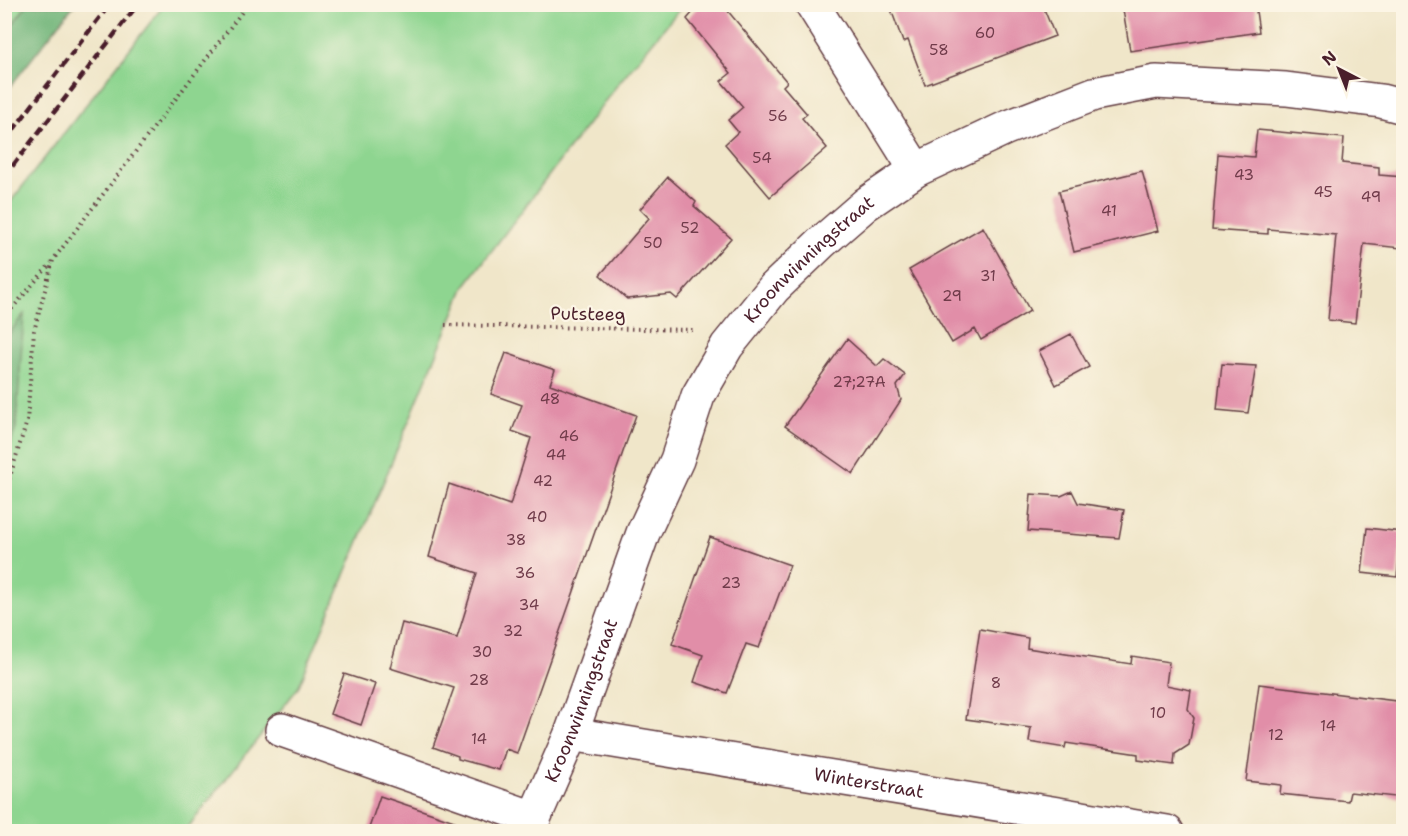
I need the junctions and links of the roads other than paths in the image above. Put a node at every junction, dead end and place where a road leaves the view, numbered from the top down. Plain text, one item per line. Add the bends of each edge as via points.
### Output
1 (812, 4) edge
2 (1404, 107) edge
3 (916, 170) junction
4 (282, 730) dead end
5 (571, 734) junction
6 (531, 825) edge
7 (1167, 831) edge

1 - 3 street
2 - 3 street, Kroonwinningstraat via 1286,89 1155,82 1083,99 1006,128
3 - 5 street, Kroonwinningstraat via 866,204 821,243 774,288 727,346 698,396 677,460 643,533
4 - 6 street
5 - 6 street, Kroonwinningstraat
5 - 7 street, Winterstraat

